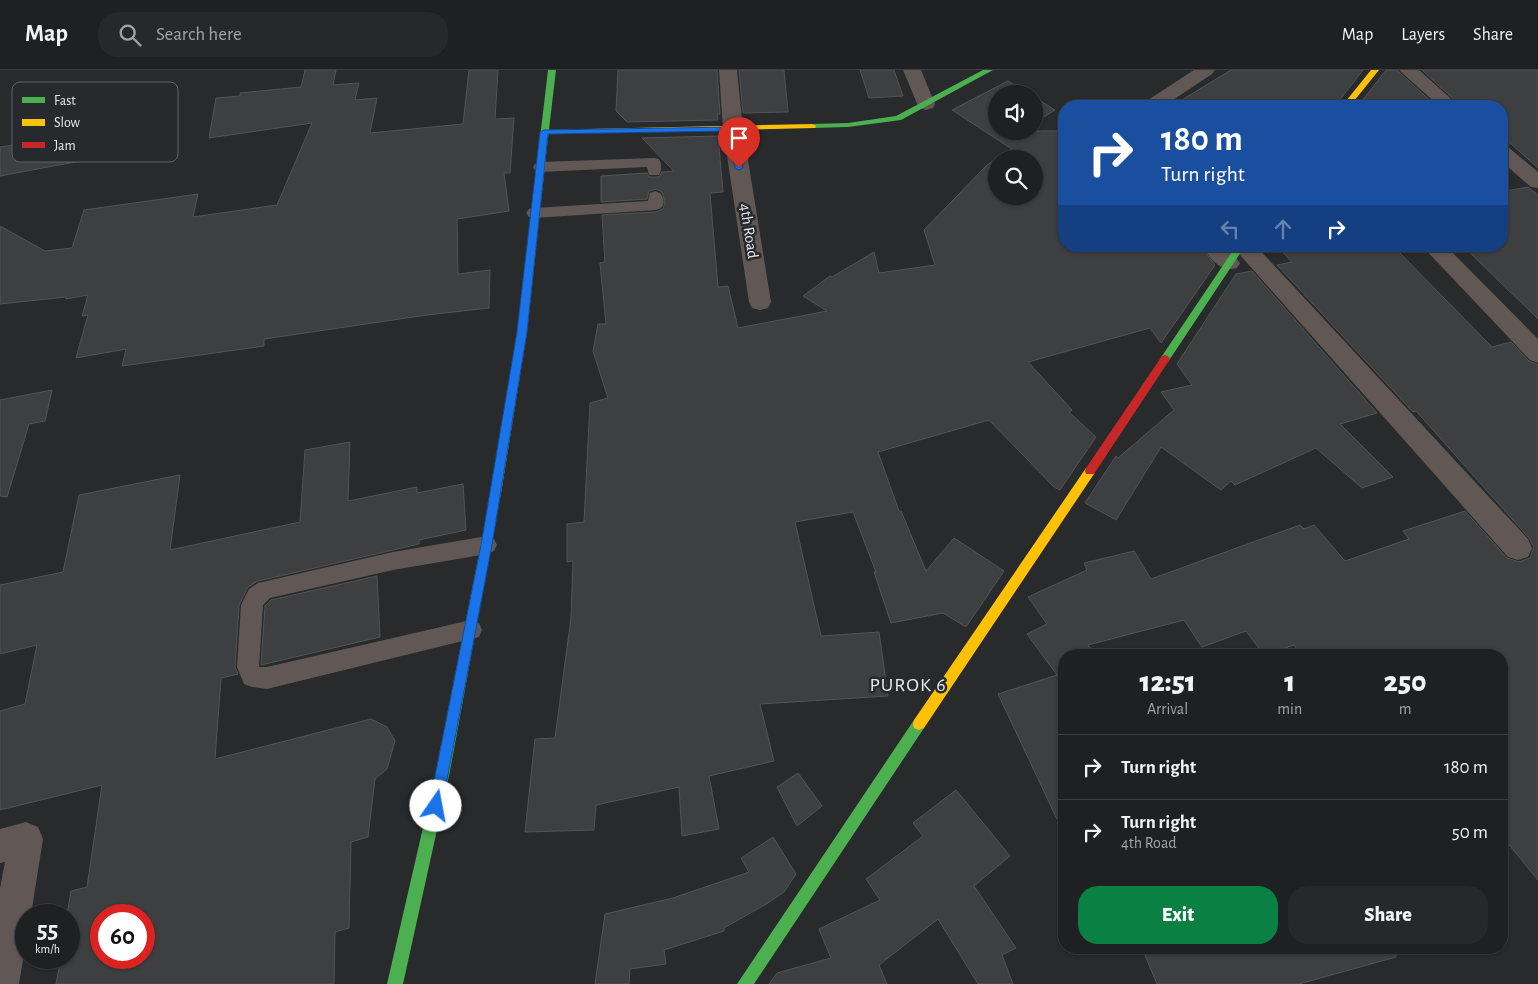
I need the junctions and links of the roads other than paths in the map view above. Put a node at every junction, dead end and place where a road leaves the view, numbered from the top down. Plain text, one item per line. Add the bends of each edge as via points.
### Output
1 (552, 70) edge
2 (728, 70) edge
3 (912, 70) edge
4 (989, 70) edge
5 (1206, 70) edge
6 (1375, 70) edge
7 (1408, 70) edge
8 (1161, 100) edge
9 (1351, 100) edge
10 (1443, 100) edge
11 (926, 104) junction
12 (733, 129) junction
13 (544, 132) junction
14 (1508, 157) edge
15 (540, 167) junction
16 (654, 172) dead end
17 (1538, 182) edge
18 (655, 196) dead end
19 (534, 213) junction
20 (1237, 252) edge
21 (1439, 252) edge
22 (760, 302) dead end
23 (1538, 354) edge
24 (487, 545) junction
25 (1518, 548) dead end
26 (470, 630) junction
27 (0, 846) edge
28 (1, 984) edge
29 (395, 984) edge
30 (745, 984) edge

1 - 13 street
2 - 12 street, 4th Road
3 - 11 street
4 - 11 street
5 - 8 street
6 - 9 street
7 - 10 street
11 - 12 street via 898,118 848,126
12 - 13 street
12 - 22 street, 4th Road
13 - 15 street
14 - 17 street
15 - 16 lane via 654,162
15 - 19 street
18 - 19 lane via 656,205
19 - 24 street via 522,332
20 - 25 street
20 - 30 street
21 - 23 street
24 - 26 street
24 - 26 lane via 393,560 265,590 256,596 252,605 248,667 252,678 267,678
26 - 29 street via 421,875
27 - 28 street via 26,839

